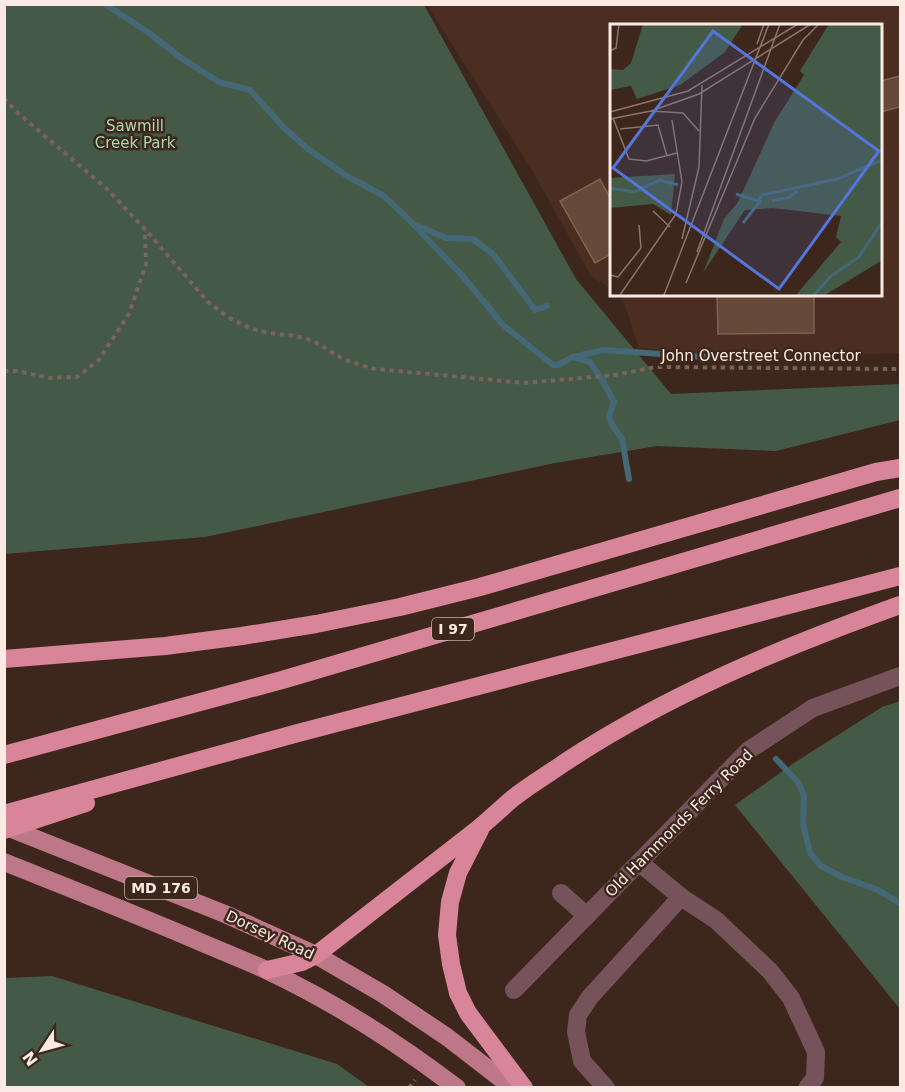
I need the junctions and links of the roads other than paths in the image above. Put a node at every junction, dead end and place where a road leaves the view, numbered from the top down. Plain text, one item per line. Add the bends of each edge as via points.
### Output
1 (900, 468) edge
2 (900, 498) edge
3 (900, 576) edge
4 (900, 605) edge
5 (4, 659) edge
6 (900, 676) edge
7 (4, 755) edge
8 (77, 800) junction
9 (4, 814) edge
10 (483, 825) junction
11 (4, 828) edge
12 (4, 862) edge
13 (640, 863) junction
14 (561, 893) dead end
15 (681, 897) junction
16 (587, 916) junction
17 (316, 956) junction
18 (267, 970) junction
19 (514, 990) dead end
20 (457, 1088) edge
21 (513, 1088) edge
22 (524, 1088) edge
23 (606, 1088) edge
24 (807, 1088) edge

1 - 5 highway via 400,608 165,646
2 - 7 highway, I 97 via 282,680
3 - 8 highway via 298,733
4 - 10 highway via 824,632 688,692 565,762
6 - 13 street, Old Hammonds Ferry Road via 813,708 749,750
8 - 9 highway
8 - 11 highway, bridge
10 - 17 highway
10 - 22 highway via 458,873 450,902 447,935 451,964 468,1013
11 - 17 main road, Dorsey Road / MD 176 via 225,914
12 - 18 main road, MD 176
13 - 15 street
13 - 16 street, Old Hammonds Ferry Road
14 - 16 street
15 - 23 street via 578,1015 576,1032 582,1061
15 - 24 street via 716,920 770,971 791,998 816,1052 815,1078
16 - 19 street, Old Hammonds Ferry Road
17 - 18 highway
17 - 21 main road, Dorsey Road / MD 176 via 383,994
18 - 20 main road, MD 176 via 369,1027

